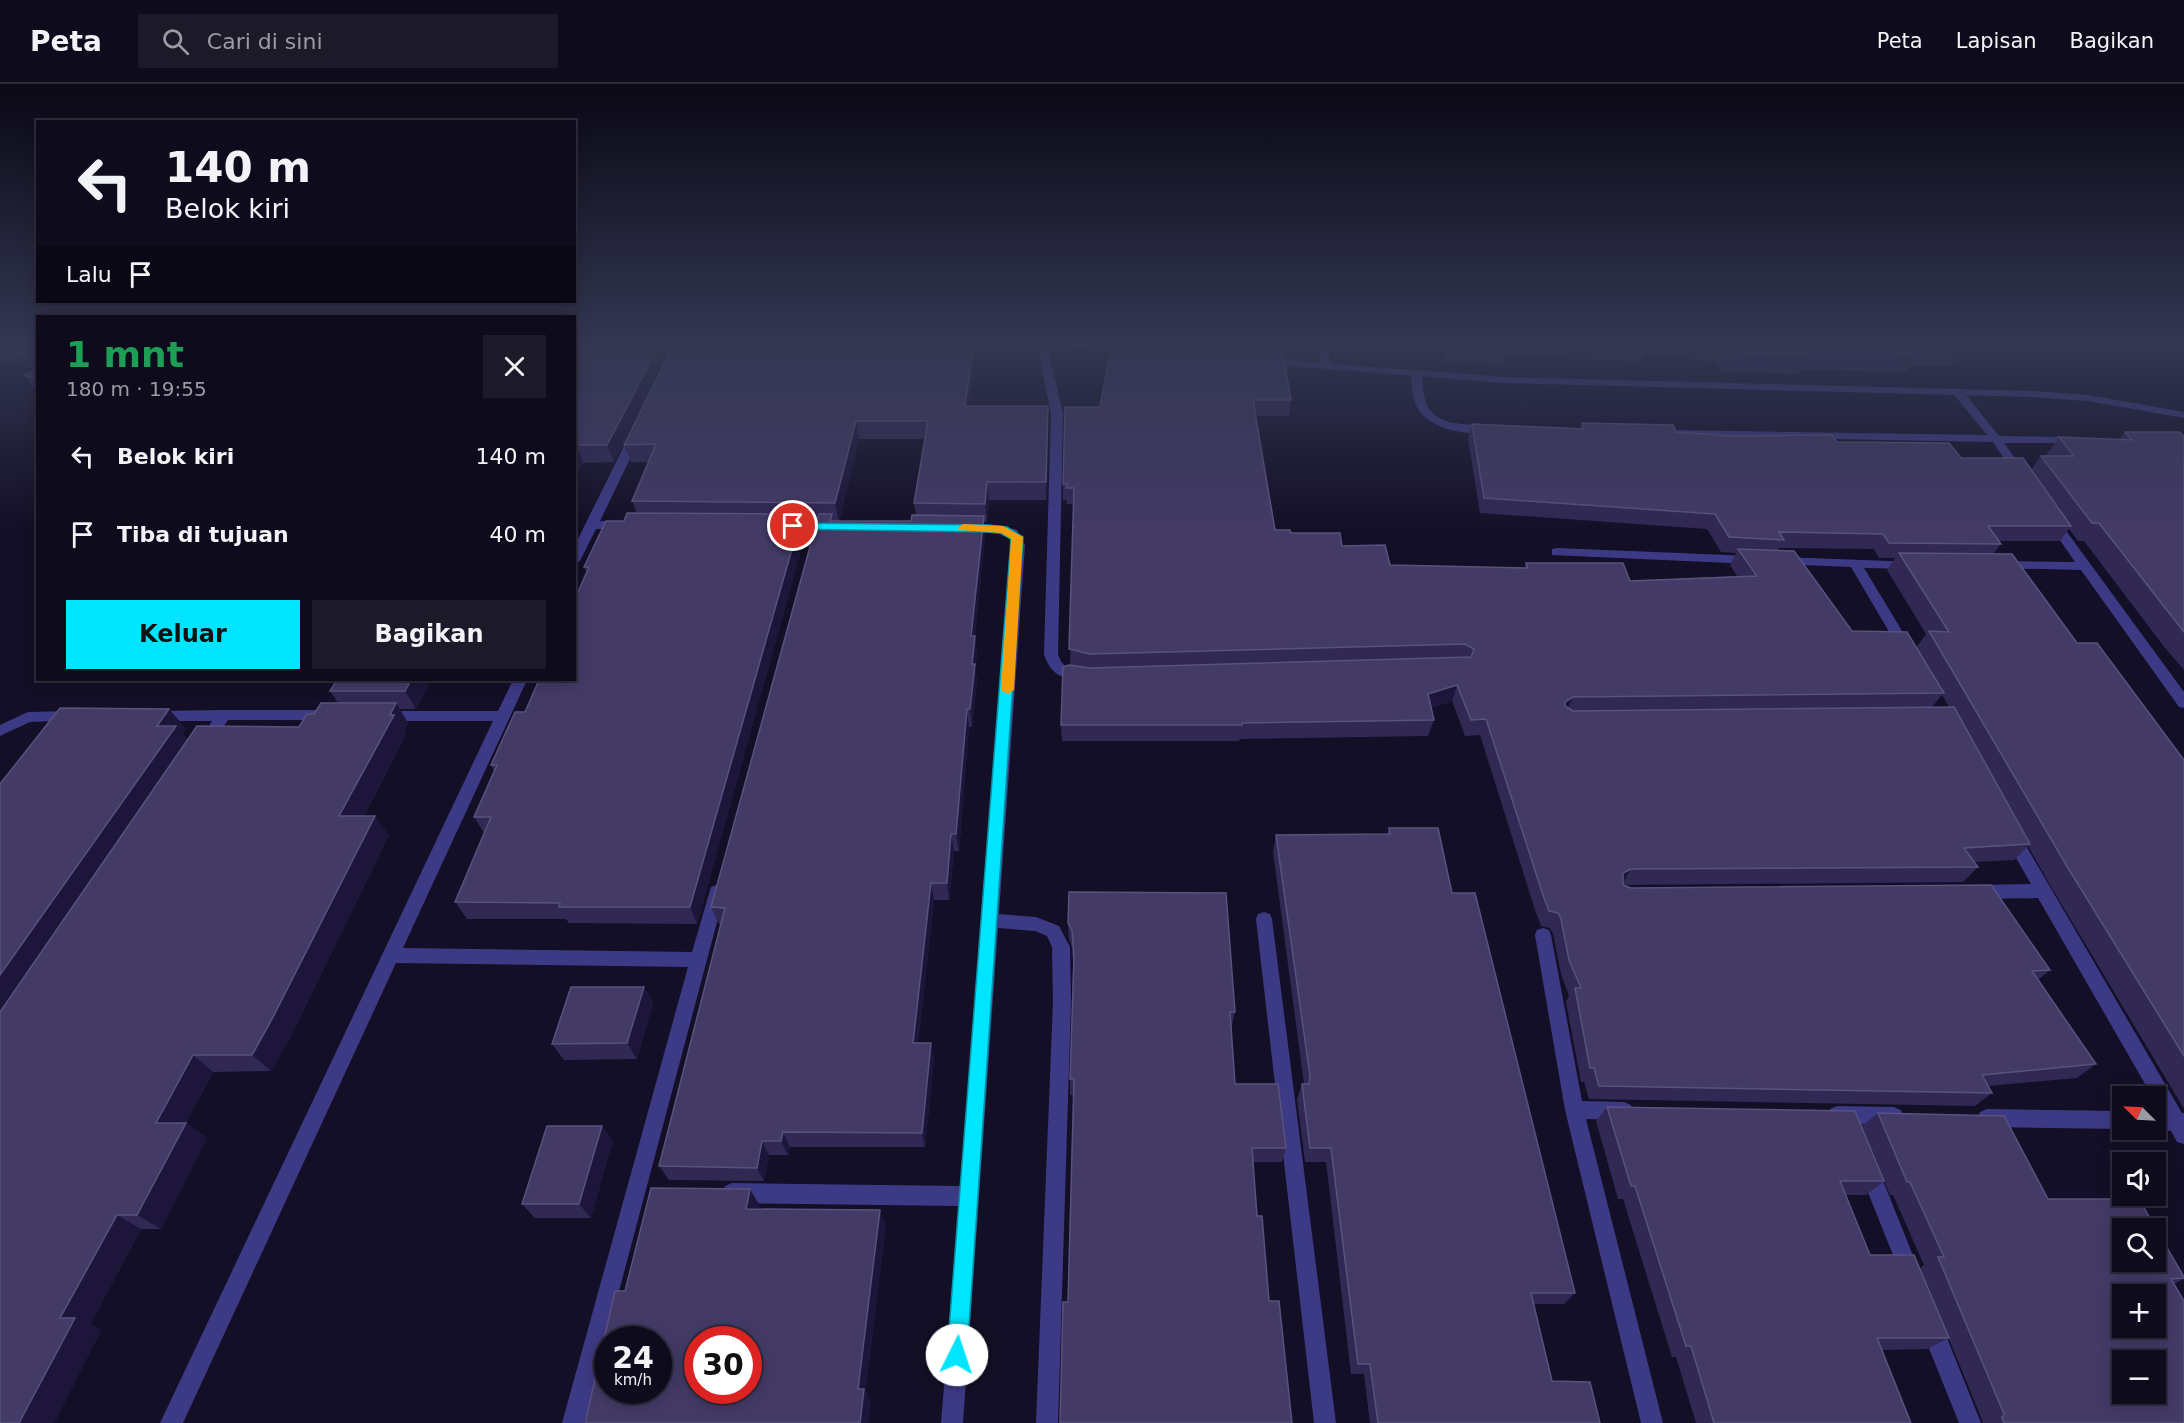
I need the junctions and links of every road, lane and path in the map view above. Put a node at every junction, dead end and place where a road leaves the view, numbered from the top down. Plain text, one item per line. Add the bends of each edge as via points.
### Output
1 (1055, 404) edge
2 (1421, 404) edge
3 (1968, 404) edge
4 (2125, 404) edge
5 (2184, 415) edge
6 (644, 417) edge
7 (1505, 430) edge
8 (1661, 433) edge
9 (1996, 439) junction
10 (2091, 440) edge
11 (2030, 488) edge
12 (2044, 507) edge
13 (591, 525) junction
14 (639, 525) edge
15 (769, 526) edge
16 (954, 528) edge
17 (1557, 552) dead end
18 (576, 557) edge
19 (807, 561) edge
20 (1855, 564) junction
21 (1924, 565) edge
22 (1981, 565) edge
23 (2085, 566) junction
24 (1916, 665) edge
25 (1102, 676) edge
26 (520, 681) edge
27 (2184, 703) edge
28 (224, 715) junction
29 (86, 716) edge
30 (144, 716) edge
31 (340, 716) edge
32 (364, 716) edge
33 (503, 716) junction
34 (0, 731) edge
35 (198, 754) edge
36 (2002, 819) edge
37 (720, 880) edge
38 (2042, 891) junction
39 (1961, 892) edge
40 (1264, 919) dead end
41 (990, 920) junction
42 (1543, 935) dead end
43 (390, 955) junction
44 (699, 960) junction
45 (1575, 1110) junction
46 (1645, 1111) edge
47 (1822, 1114) edge
48 (1846, 1115) junction
49 (1915, 1116) edge
50 (1973, 1117) edge
51 (2112, 1120) edge
52 (2166, 1123) edge
53 (2182, 1126) edge
54 (636, 1191) junction
55 (660, 1192) edge
56 (707, 1192) edge
57 (969, 1196) junction
58 (171, 1423) edge
59 (573, 1423) edge
60 (952, 1423) edge
61 (1047, 1423) edge
62 (1325, 1423) edge
63 (1652, 1423) edge
64 (1970, 1423) edge

1 - 25 street via 1051,654 1059,671
2 - 7 street via 1434,419 1469,429
3 - 9 street
4 - 5 street
6 - 13 street
8 - 9 street
9 - 10 street
9 - 11 street
12 - 23 street
13 - 14 street
13 - 18 street
15 - 19 street via 821,526
16 - 41 street via 1003,530 1013,533 1019,545
17 - 20 street
20 - 21 street
20 - 24 street
22 - 23 street
23 - 27 street
26 - 33 street
28 - 30 street
28 - 31 street
28 - 35 street
29 - 34 street via 28,717
32 - 33 street
33 - 43 street
36 - 38 street
37 - 44 street
38 - 39 street
38 - 53 street
40 - 62 street
41 - 57 street
41 - 61 street via 1036,924 1053,931 1061,947
42 - 45 street
43 - 44 street
43 - 58 street
44 - 54 street
45 - 46 street
45 - 63 street
47 - 48 street
48 - 49 street
48 - 64 street
50 - 51 street
52 - 53 street
54 - 55 street
54 - 59 street
56 - 57 street
57 - 60 street

